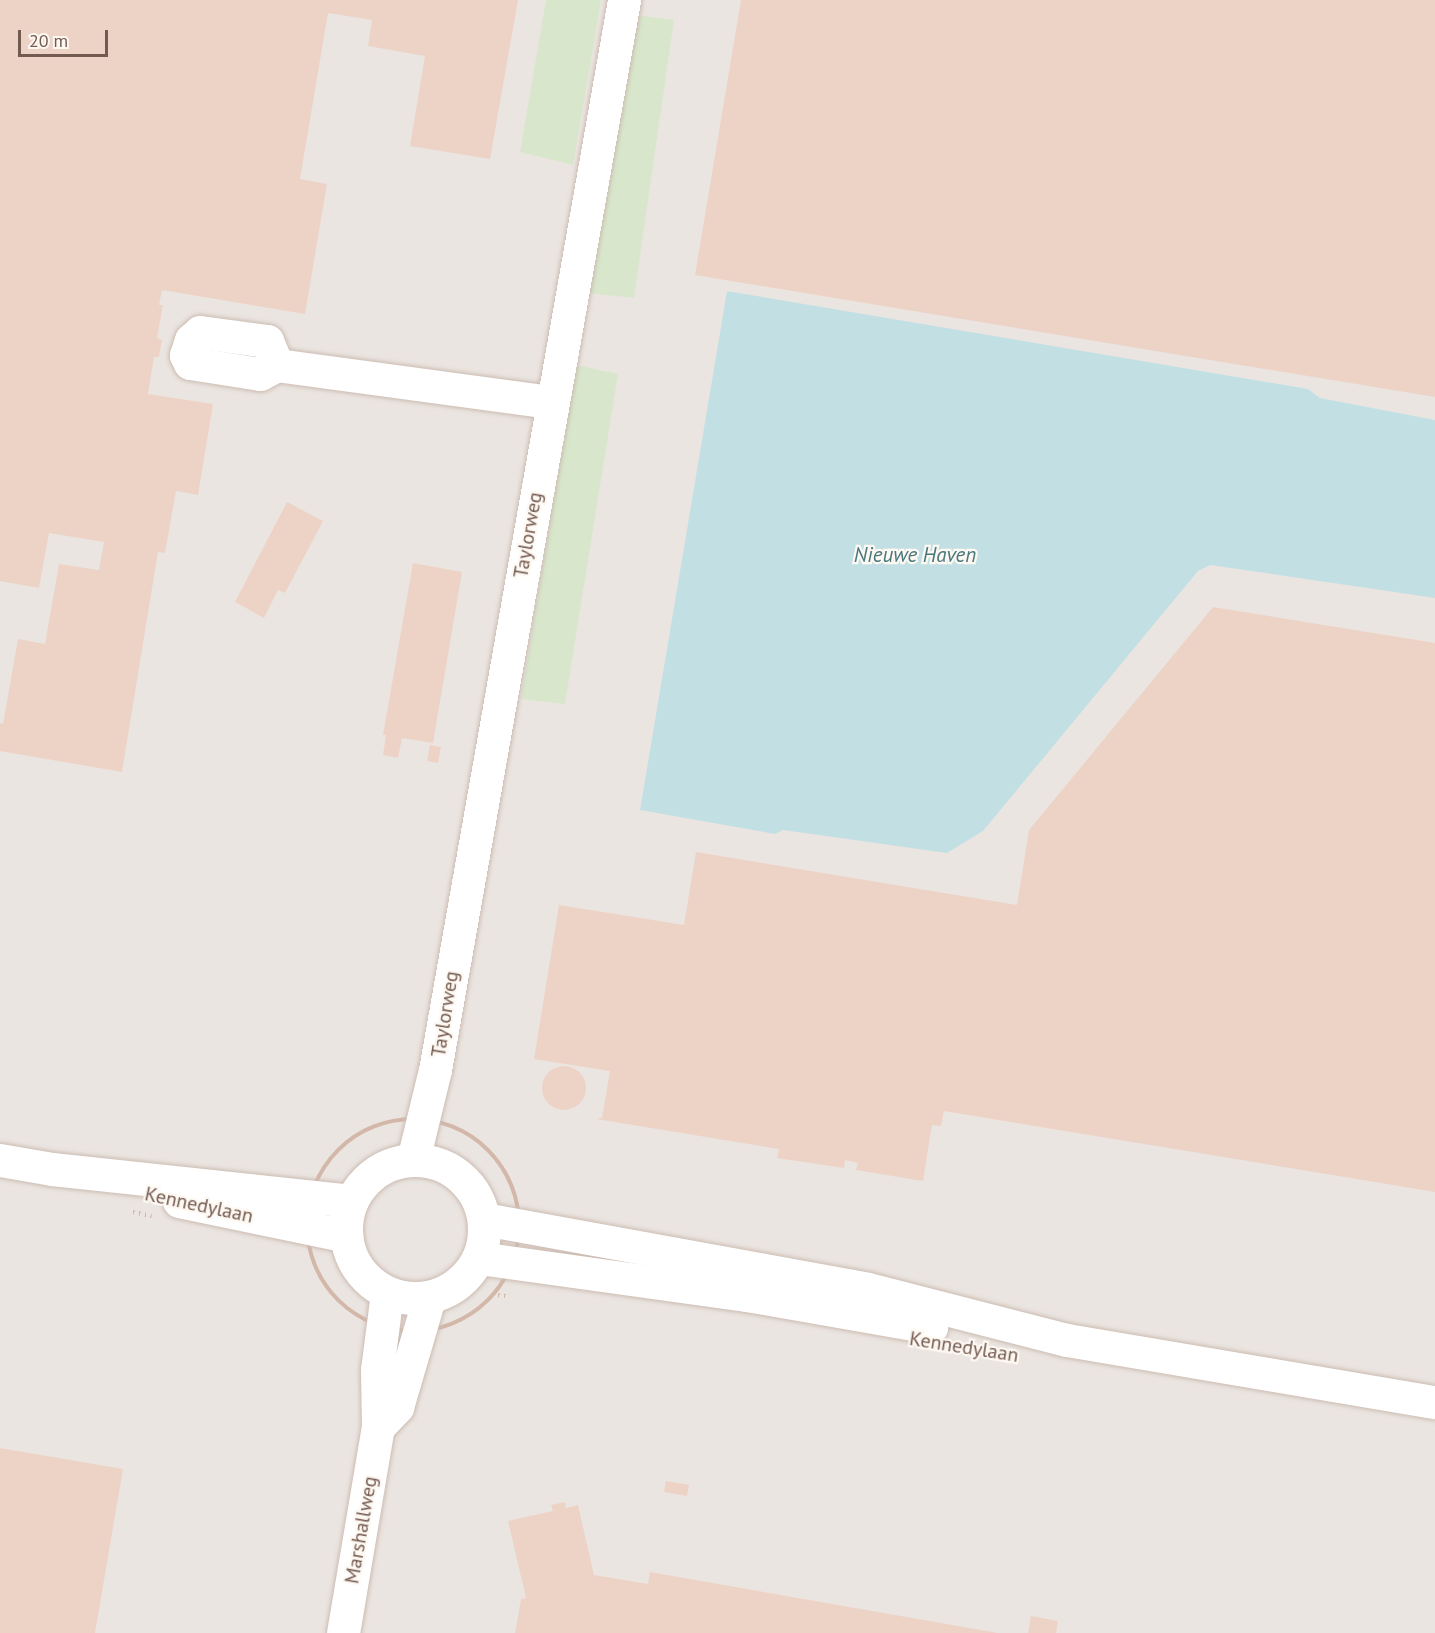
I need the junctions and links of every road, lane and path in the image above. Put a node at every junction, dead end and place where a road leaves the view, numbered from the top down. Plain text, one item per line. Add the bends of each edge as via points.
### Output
1 (624, 0) edge
2 (277, 365) dead end
3 (552, 402) junction
4 (430, 1120) junction
5 (0, 1160) edge
6 (427, 1162) junction
7 (52, 1169) junction
8 (310, 1196) junction
9 (351, 1201) junction
10 (484, 1219) junction
11 (519, 1225) junction
12 (306, 1228) junction
13 (346, 1236) junction
14 (479, 1258) junction
15 (512, 1263) junction
16 (387, 1293) junction
17 (492, 1295) junction
18 (512, 1296) dead end
19 (429, 1298) junction
20 (382, 1326) junction
21 (420, 1330) junction
22 (1067, 1340) junction
23 (1435, 1402) edge
24 (378, 1427) junction
25 (343, 1633) edge

1 - 3 street, Taylorweg
2 - 3 street
3 - 4 street, Taylorweg via 435,1070
4 - 6 street
4 - 8 path via 389,1121 362,1131 339,1148 321,1170
4 - 11 path via 456,1127 485,1146 506,1174 518,1207
5 - 7 street, Kennedylaan
6 - 9 street via 383,1168 359,1188
6 - 10 street via 456,1173 470,1186
7 - 8 street, Kennedylaan
7 - 12 street, Kennedylaan via 148,1195
8 - 9 street, Kennedylaan
8 - 12 path
9 - 13 street
10 - 11 street, Kennedylaan
10 - 14 street
11 - 15 path
11 - 22 street, Kennedylaan via 868,1289
12 - 13 street, Kennedylaan
12 - 20 path via 313,1261 330,1292 356,1314
13 - 16 street via 359,1271
14 - 15 street, Kennedylaan
14 - 19 street via 467,1277
15 - 17 path
15 - 22 street, Kennedylaan via 747,1295 1003,1341
16 - 19 street via 407,1299
16 - 20 street, Marshallweg
17 - 18 path
17 - 21 path via 453,1323
19 - 21 street
20 - 21 path
20 - 24 street, Marshallweg via 377,1370
21 - 24 street via 397,1407
22 - 23 street, Kennedylaan
24 - 25 street, Marshallweg

